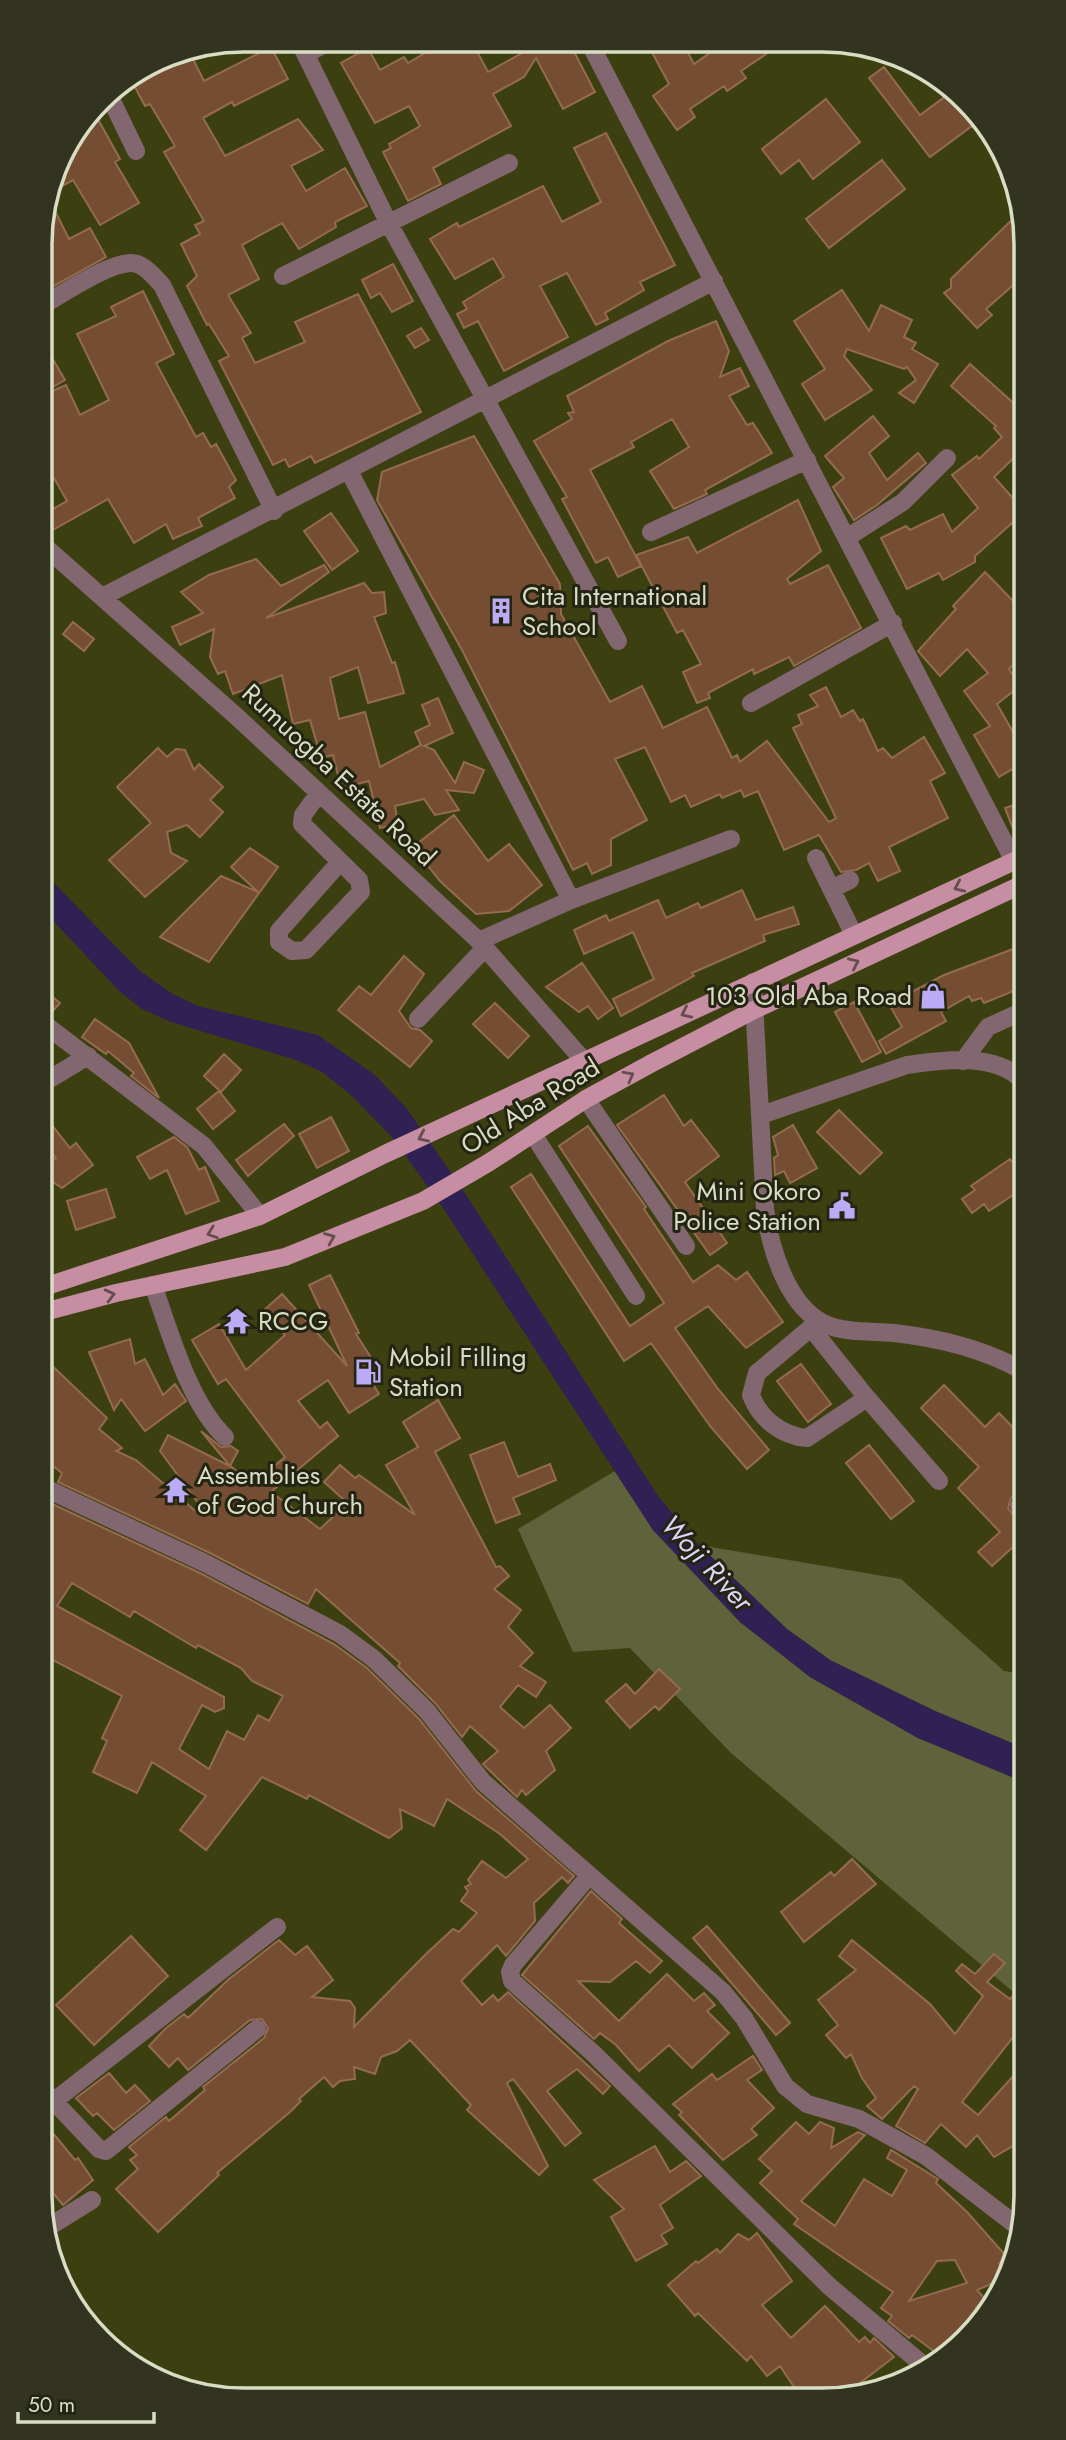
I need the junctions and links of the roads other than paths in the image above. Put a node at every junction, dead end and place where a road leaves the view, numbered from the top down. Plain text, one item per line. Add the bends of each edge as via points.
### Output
1 (305, 53) edge
2 (595, 53) edge
3 (114, 105) edge
4 (136, 151) dead end
5 (509, 163) dead end
6 (388, 222) junction
7 (283, 276) dead end
8 (714, 281) junction
9 (53, 300) edge
10 (484, 401) junction
11 (947, 458) dead end
12 (807, 460) junction
13 (349, 471) junction
14 (274, 511) junction
15 (651, 533) dead end
16 (848, 537) junction
17 (53, 553) edge
18 (104, 596) junction
19 (893, 624) junction
20 (618, 641) dead end
21 (751, 703) dead end
22 (319, 793) junction
23 (731, 839) dead end
24 (1014, 853) edge
25 (816, 858) dead end
26 (1014, 861) edge
27 (340, 862) junction
28 (850, 880) dead end
29 (1014, 888) edge
30 (831, 889) junction
31 (570, 900) junction
32 (853, 935) junction
33 (482, 944) junction
34 (753, 982) junction
35 (756, 1009) junction
36 (1014, 1015) edge
37 (418, 1019) dead end
38 (53, 1030) edge
39 (88, 1056) junction
40 (584, 1061) junction
41 (963, 1061) junction
42 (1014, 1072) edge
43 (53, 1077) edge
44 (586, 1099) junction
45 (761, 1115) junction
46 (533, 1134) junction
47 (260, 1216) junction
48 (686, 1246) dead end
49 (52, 1284) edge
50 (153, 1285) junction
51 (636, 1296) dead end
52 (52, 1310) edge
53 (815, 1325) junction
54 (1013, 1365) edge
55 (867, 1398) junction
56 (225, 1437) dead end
57 (939, 1481) dead end
58 (52, 1491) edge
59 (589, 1876) junction
60 (277, 1927) dead end
61 (257, 2029) dead end
62 (52, 2096) edge
63 (52, 2100) edge
64 (92, 2200) dead end
65 (1011, 2222) edge
66 (55, 2223) edge
67 (919, 2361) edge

1 - 6 street
2 - 8 street
3 - 4 street
5 - 6 street
6 - 7 street
6 - 10 street
8 - 10 street
8 - 12 street
9 - 14 street via 113,267 132,263 146,269 162,285
10 - 13 street
10 - 20 street
11 - 16 street via 903,502
12 - 15 street
12 - 16 street
13 - 14 street
13 - 31 street
14 - 18 street
16 - 19 street
17 - 18 street, Rumuogba Estate Road
18 - 22 street, Rumuogba Estate Road
19 - 21 street
19 - 24 street
22 - 27 street via 302,824
22 - 33 street, Rumuogba Estate Road
23 - 31 street
25 - 30 street
26 -> 32 main road, Old Aba Road
27 - 27 street via 359,880 361,892 306,950 292,951 279,942 279,932
28 - 30 street
35 -> 29 main road, Old Aba Road
30 - 32 street
31 - 33 street
32 - 34 main road, Old Aba Road
33 - 37 street
33 - 40 street, Rumuogba Estate Road
34 - 35 street
34 -> 40 main road, Old Aba Road
44 -> 35 main road, Old Aba Road
35 - 45 street
36 - 41 street via 988,1027
38 - 39 street
39 - 43 street
39 - 47 street via 204,1146
40 -> 47 main road, Old Aba Road
41 - 42 street
41 - 45 street via 907,1065
44 - 46 main road, Old Aba Road
44 - 48 street
45 - 53 street via 770,1245 778,1269
50 -> 46 main road, Old Aba Road via 285,1256 423,1201
46 - 51 street
47 -> 49 main road, Old Aba Road
52 -> 50 main road, Old Aba Road
50 - 56 street via 203,1408
53 - 54 street via 956,1344
53 - 55 street
53 - 55 street via 757,1373 751,1395 758,1409 780,1430 807,1438
55 - 57 street
58 - 59 street via 205,1563 340,1634 402,1685 483,1782
59 - 65 street via 723,1992 794,2096 859,2119 926,2156
59 - 67 street via 513,1965 512,1981 593,2053 830,2286
60 - 62 street
61 - 63 street via 106,2151
64 - 66 street

